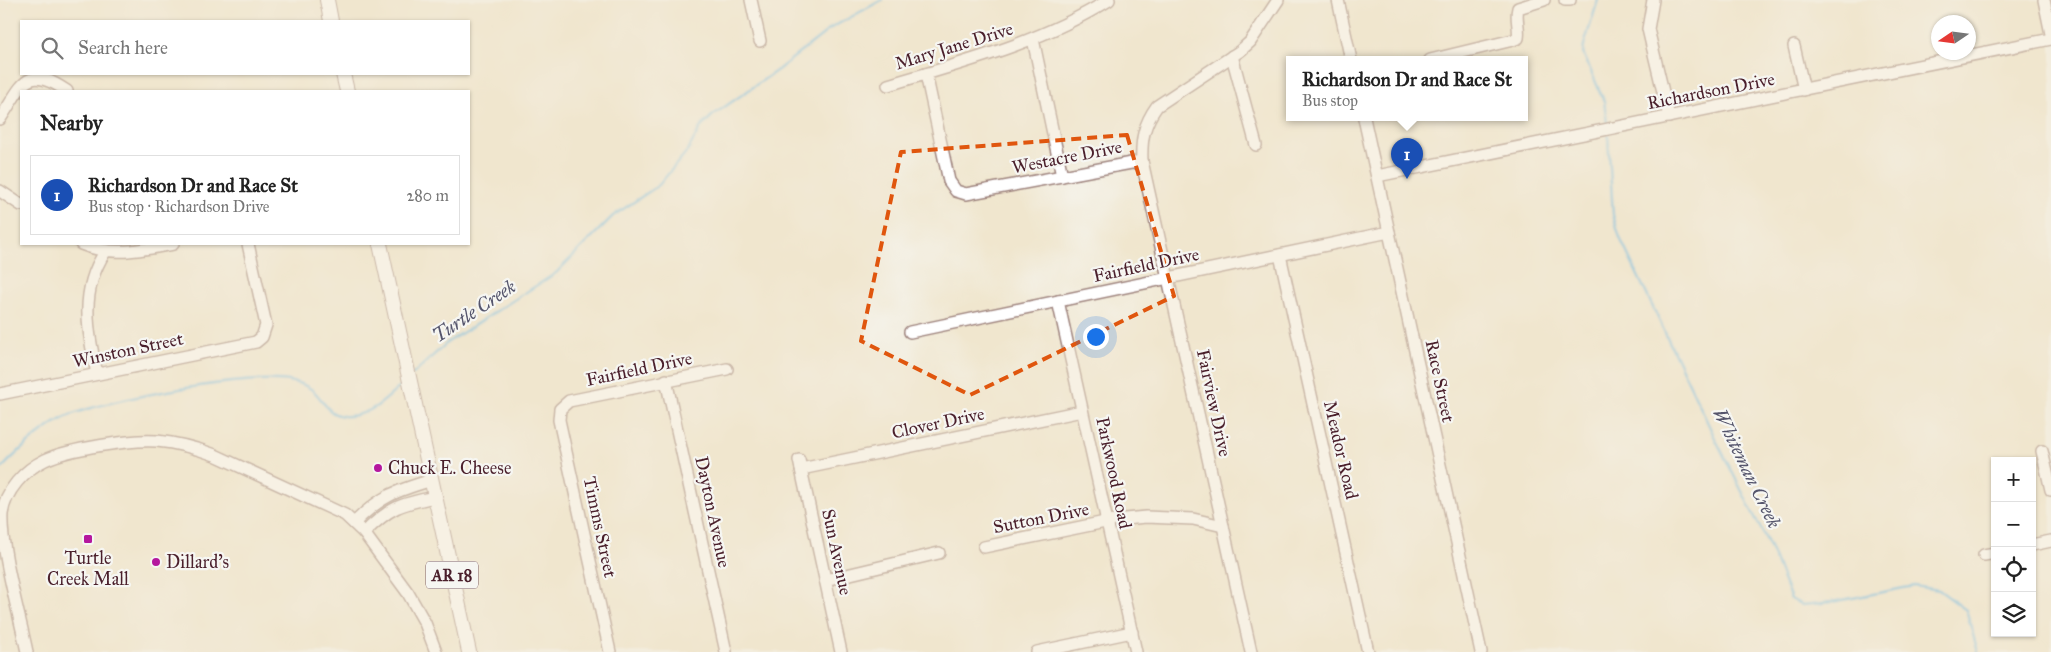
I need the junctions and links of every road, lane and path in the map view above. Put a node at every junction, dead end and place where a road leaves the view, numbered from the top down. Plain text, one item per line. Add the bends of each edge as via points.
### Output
1 (326, 0) edge
2 (751, 0) edge
3 (1109, 0) edge
4 (1278, 0) edge
5 (1338, 0) edge
6 (1544, 0) edge
7 (1565, 0) edge
8 (1570, 0) edge
9 (1653, 0) edge
10 (2044, 0) edge
11 (331, 20) edge
12 (2051, 34) edge
13 (1033, 39) junction
14 (2051, 39) edge
15 (760, 41) dead end
16 (1794, 46) dead end
17 (1232, 56) junction
18 (1350, 56) edge
19 (1447, 56) edge
20 (926, 74) junction
21 (343, 75) edge
22 (888, 85) dead end
23 (65, 90) edge
24 (346, 90) edge
25 (1804, 90) junction
26 (1669, 117) junction
27 (0, 119) edge
28 (1365, 121) edge
29 (1256, 145) dead end
30 (1142, 161) junction
31 (1062, 176) junction
32 (1377, 176) junction
33 (0, 191) edge
34 (20, 204) edge
35 (1389, 232) junction
36 (83, 245) edge
37 (168, 245) edge
38 (248, 245) edge
39 (380, 245) edge
40 (105, 252) junction
41 (1280, 255) junction
42 (1169, 278) junction
43 (1058, 301) junction
44 (910, 332) dead end
45 (728, 369) dead end
46 (97, 374) junction
47 (666, 380) junction
48 (0, 394) edge
49 (560, 409) joint
50 (1082, 411) junction
51 (2042, 451) dead end
52 (800, 464) joint
53 (432, 480) junction
54 (2051, 490) edge
55 (435, 497) junction
56 (1107, 522) junction
57 (354, 523) junction
58 (1223, 526) junction
59 (364, 533) junction
60 (2051, 541) edge
61 (2036, 544) edge
62 (984, 547) dead end
63 (939, 553) dead end
64 (825, 580) junction
65 (1132, 632) junction
66 (27, 652) edge
67 (436, 652) edge
68 (469, 652) edge
69 (610, 652) edge
70 (726, 652) edge
71 (841, 652) edge
72 (1037, 652) edge
73 (1136, 652) edge
74 (1251, 652) edge
75 (1368, 652) edge
76 (1481, 652) edge

1 - 11 main road
2 - 15 street
3 - 13 street, Mary Jane Drive via 1070,24
4 - 17 street, Westacre Drive via 1250,42
5 - 18 street
6 - 19 street via 1518,8 1515,17 1518,38
7 - 8 street
9 - 26 street via 1648,29
10 - 12 street
13 - 20 street, Mary Jane Drive
13 - 31 street
14 - 25 street, Richardson Drive
16 - 25 street
17 - 29 street
17 - 30 street, Westacre Drive via 1157,106 1150,115 1142,138
20 - 22 street, Mary Jane Drive
20 - 31 street, Westacre Drive via 949,181 956,191 966,194
21 - 24 main road
23 - 27 street via 45,78 33,78 25,82
25 - 26 street, Richardson Drive
26 - 32 street, Richardson Drive
28 - 32 street, Race Street
30 - 31 street, Westacre Drive
30 - 42 street, Fairview Drive
32 - 35 street, Race Street
33 - 34 street
35 - 41 street, Fairfield Drive
35 - 76 street, Race Street
36 - 40 street
37 - 40 street via 129,252
38 - 46 street, Winston Street via 266,325 262,337 256,342
39 - 53 main road, AR 18
40 - 46 street via 91,278 87,300 87,327
41 - 42 street, Fairfield Drive
41 - 75 street, Meador Road
42 - 43 street, Fairfield Drive
42 - 58 street, Fairview Drive
43 - 44 street, Fairfield Drive
43 - 50 street, Parkwood Road
45 - 47 street, Fairfield Drive
46 - 48 street, Winston Street
47 - 49 street, Fairfield Drive via 569,401
47 - 70 street, Dayton Avenue
49 - 69 street, Timms Street via 559,420
50 - 52 street, Clover Drive
50 - 56 street, Parkwood Road
51 - 54 street
52 - 64 street, Sun Avenue
53 - 55 main road, AR 18
53 - 57 street via 396,491 376,502
55 - 59 street via 396,506
55 - 68 main road, AR 18
56 - 58 street, Sutton Drive via 1170,517
56 - 62 street, Sutton Drive
56 - 65 street, Parkwood Road
57 - 59 street
57 - 66 street via 345,515 194,447 155,441 120,443 45,460 21,477 9,494 2,514 3,542
58 - 74 street, Fairview Drive
59 - 67 street via 408,593
60 - 61 street
63 - 64 street
64 - 71 street, Sun Avenue
65 - 72 street
65 - 73 street, Parkwood Road

